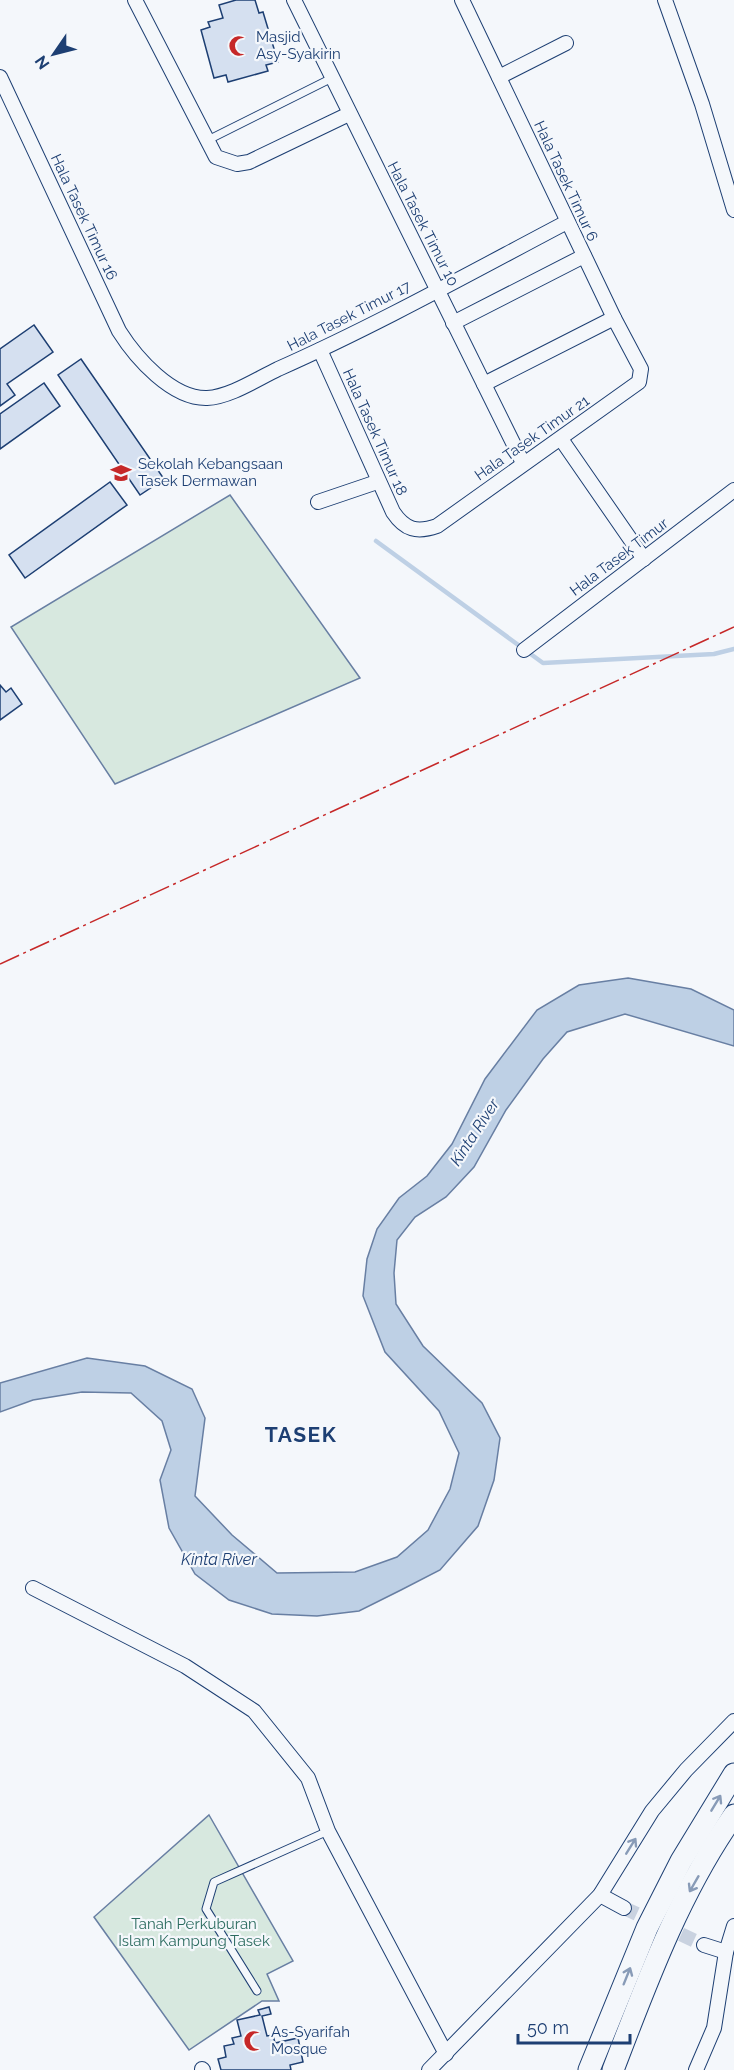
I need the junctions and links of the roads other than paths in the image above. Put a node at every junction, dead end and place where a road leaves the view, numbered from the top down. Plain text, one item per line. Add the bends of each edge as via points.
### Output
1 (135, 0) edge
2 (294, 0) edge
3 (462, 0) edge
4 (665, 0) edge
5 (566, 43) dead end
6 (0, 77) edge
7 (499, 77) junction
8 (332, 78) junction
9 (349, 114) junction
10 (206, 141) junction
11 (734, 210) edge
12 (567, 222) junction
13 (584, 256) junction
14 (437, 290) junction
15 (614, 318) junction
16 (453, 323) junction
17 (320, 350) junction
18 (144, 366) joint
19 (642, 375) joint
20 (484, 384) junction
21 (561, 439) junction
22 (523, 463) junction
23 (377, 482) junction
24 (734, 490) edge
25 (318, 502) dead end
26 (437, 526) joint
27 (644, 559) junction
28 (524, 650) dead end
29 (33, 1588) dead end
30 (734, 1720) edge
31 (734, 1774) edge
32 (734, 1815) edge
33 (328, 1831) junction
34 (600, 1895) junction
35 (624, 1908) tunnel mouth
36 (734, 1926) edge
37 (704, 1945) tunnel mouth
38 (726, 1952) junction
39 (257, 1991) dead end
40 (446, 2054) junction
41 (589, 2069) edge
42 (429, 2070) edge
43 (613, 2070) edge
44 (696, 2070) edge

1 - 10 street
2 - 8 street, Hala Tasek Timur 10
3 - 7 street, Hala Tasek Timur 6
4 - 11 street
5 - 7 street
6 - 18 street, Hala Tasek Timur 16 via 119,331
7 - 12 street, Hala Tasek Timur 6
8 - 9 street, Hala Tasek Timur 10
8 - 10 lane
9 - 10 street via 249,162 237,164 216,157
9 - 14 street, Hala Tasek Timur 10
12 - 13 street, Hala Tasek Timur 6
12 - 14 street, Hala Tasek Timur 17
13 - 15 street, Hala Tasek Timur 6
13 - 16 street
14 - 16 street, Hala Tasek Timur 10
14 - 17 street, Hala Tasek Timur 17
15 - 19 street, Hala Tasek Timur 6
15 - 20 street
16 - 20 street, Hala Tasek Timur 10
17 - 18 street, Hala Tasek Timur 17 via 208,398 173,387
17 - 23 street, Hala Tasek Timur 18
19 - 21 street, Hala Tasek Timur 21 via 639,382
20 - 22 street, Hala Tasek Timur 10
21 - 22 street, Hala Tasek Timur 21
21 - 27 street
22 - 26 street, Hala Tasek Timur 21
23 - 25 street
23 - 26 street, Hala Tasek Timur 18 via 402,525 423,531
24 - 27 street, Hala Tasek Timur
27 - 28 street, Hala Tasek Timur
29 - 33 street via 185,1666 254,1711 308,1778
34 -> 30 street via 652,1811
41 -> 31 main road via 647,1928 681,1861
32 -> 43 main road via 686,1898 641,1996
33 - 39 lane via 214,1882 206,1909
33 - 40 street
34 - 35 street
34 - 40 street
36 - 38 street
37 - 38 street
38 - 44 street via 714,2028
40 - 42 street

